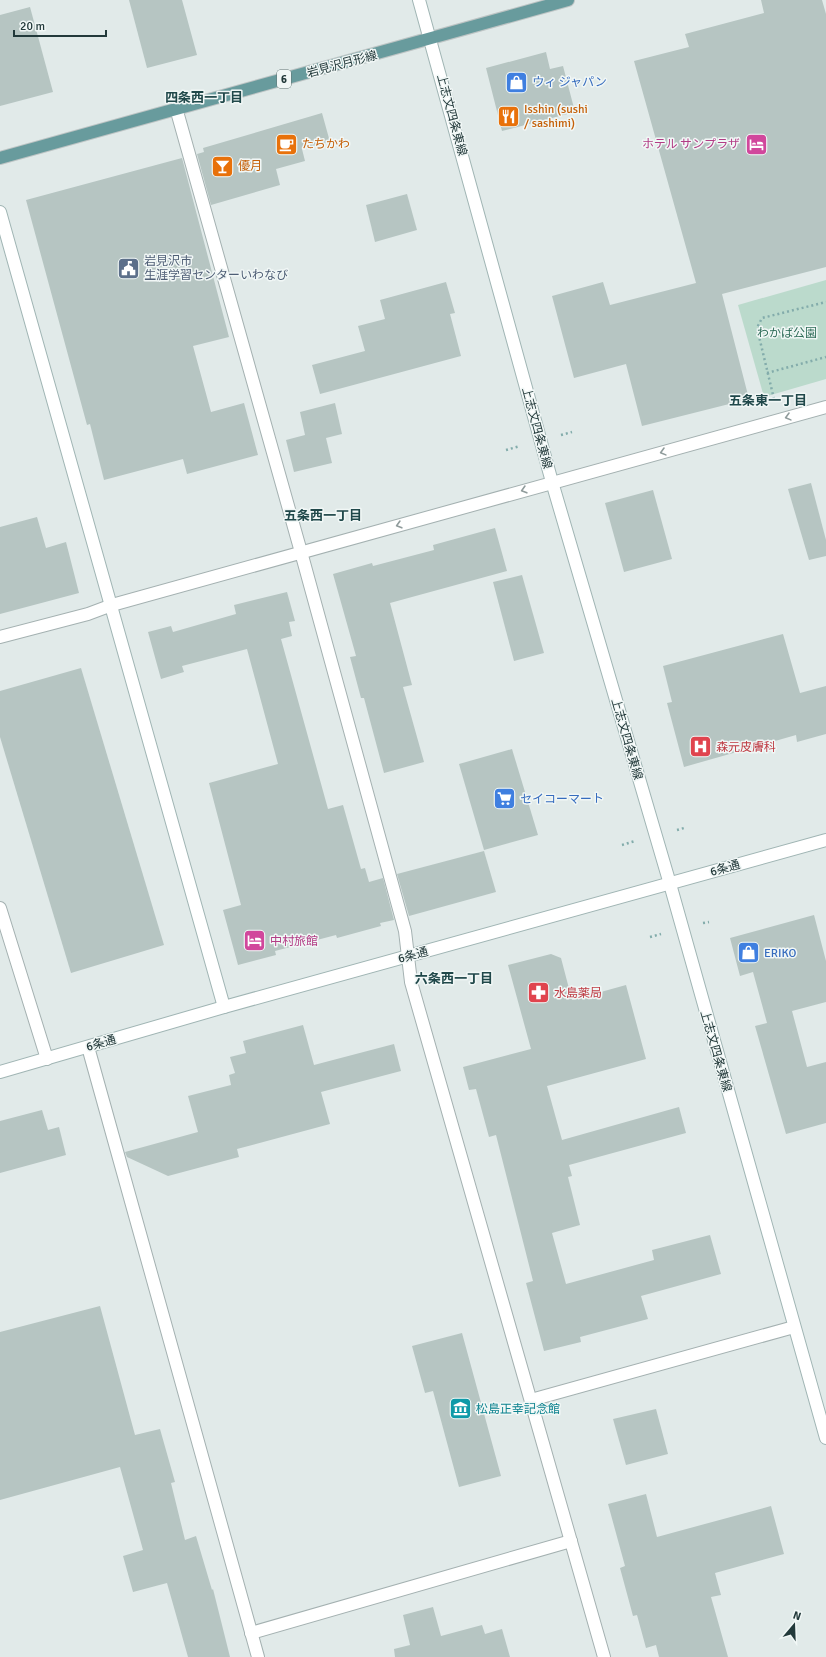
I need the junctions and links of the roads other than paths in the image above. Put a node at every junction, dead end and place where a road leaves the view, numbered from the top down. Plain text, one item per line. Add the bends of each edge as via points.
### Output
1 (419, 0) edge
2 (568, 0) edge
3 (431, 40) junction
4 (176, 108) junction
5 (0, 158) edge
6 (0, 212) edge
7 (826, 407) edge
8 (552, 482) junction
9 (302, 552) junction
10 (112, 605) junction
11 (0, 637) edge
12 (826, 840) edge
13 (670, 884) junction
14 (0, 908) edge
15 (408, 956) junction
16 (224, 1007) junction
17 (88, 1047) junction
18 (46, 1059) junction
19 (0, 1072) edge
20 (794, 1327) junction
21 (531, 1400) junction
22 (826, 1438) edge
23 (571, 1541) junction
24 (251, 1633) junction
25 (258, 1657) edge
26 (604, 1657) edge

1 - 3 street, 上志文四条東線
2 - 3 main road, 岩見沢月形線 / 6
3 - 4 main road, 岩見沢月形線 / 6
3 - 8 street, 上志文四条東線
4 - 5 main road, 岩見沢月形線 / 6
4 - 9 street
6 - 10 street
7 -> 8 street
8 -> 9 street
8 - 13 street, 上志文四条東線
9 - 10 street
9 - 15 street via 402,923
10 - 11 street via 88,614
10 - 16 street
12 - 13 street, 6条通
13 - 15 street, 6条通
13 - 20 street, 上志文四条東線
14 - 18 street
15 - 16 street, 6条通
15 - 21 street via 412,982
16 - 17 street, 6条通
17 - 18 street, 6条通
17 - 24 street
18 - 19 street, 6条通
20 - 21 street
20 - 22 street, 上志文四条東線
21 - 23 street
23 - 24 street
23 - 26 street
24 - 25 street

